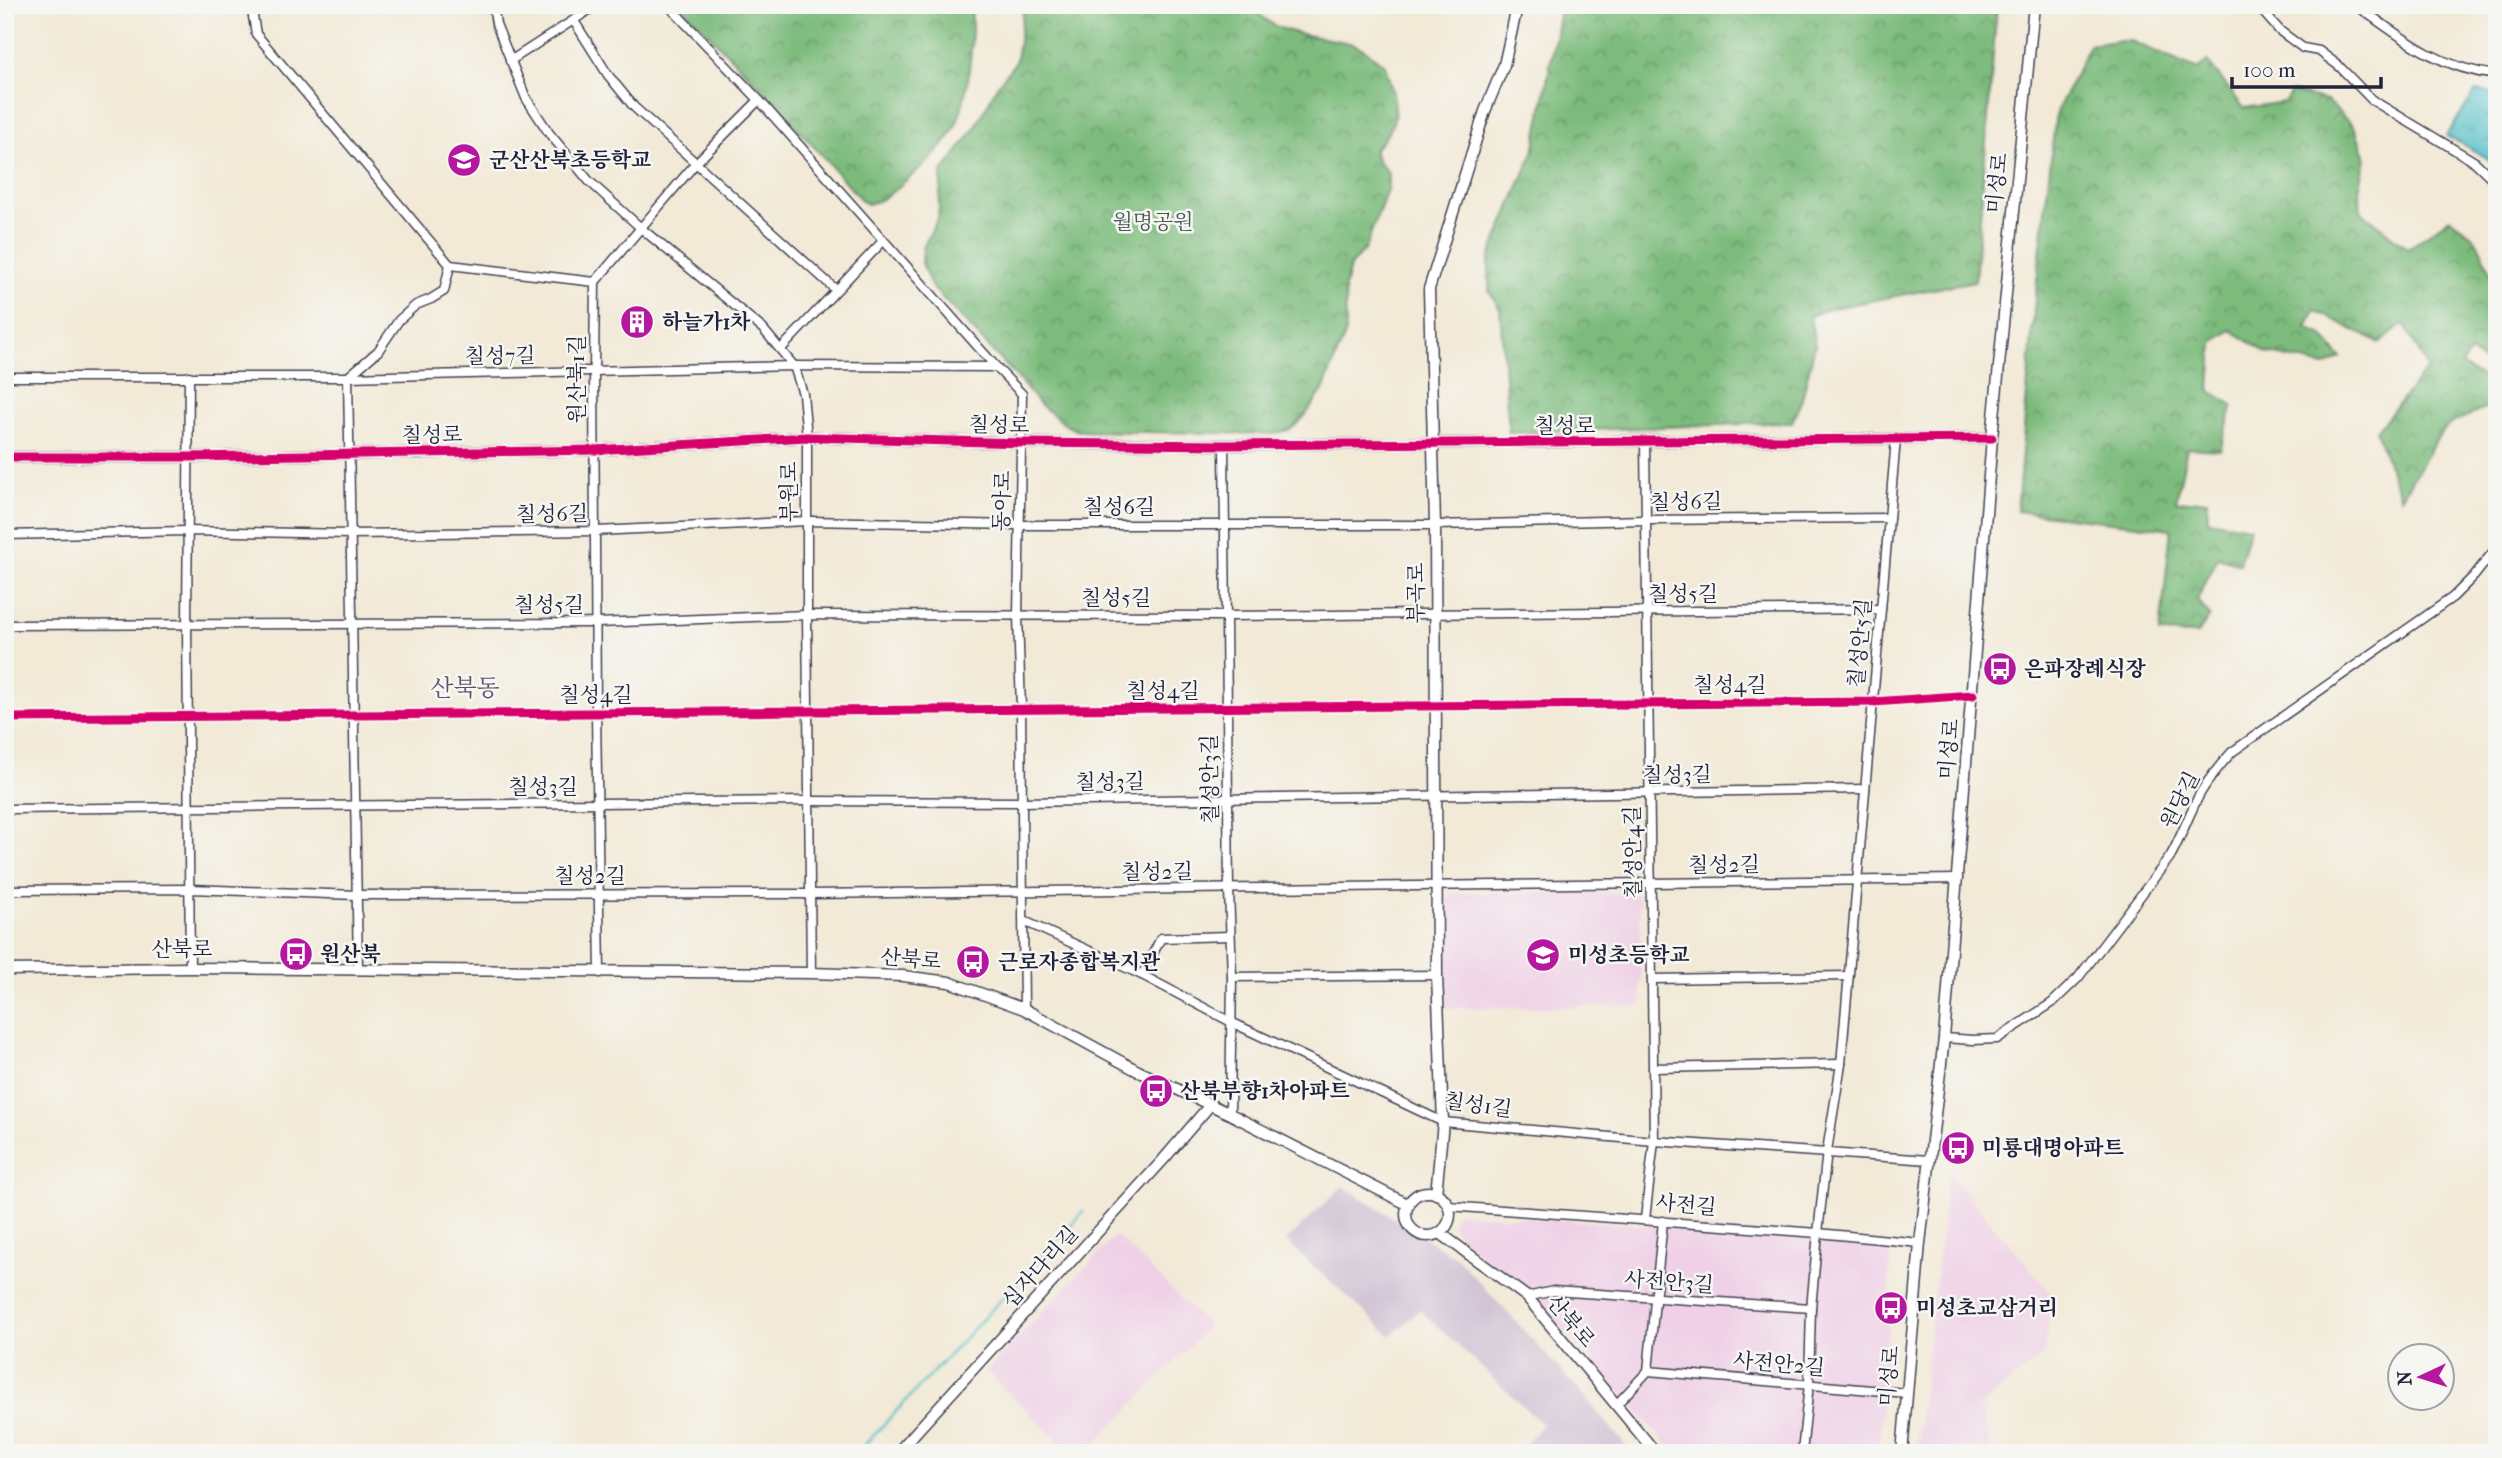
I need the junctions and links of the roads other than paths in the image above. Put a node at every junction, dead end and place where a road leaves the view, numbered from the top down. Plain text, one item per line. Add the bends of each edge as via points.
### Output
1 (251, 5) edge
2 (493, 5) edge
3 (597, 5) edge
4 (668, 5) edge
5 (1515, 5) edge
6 (2034, 5) edge
7 (2257, 5) edge
8 (2356, 5) edge
9 (574, 21) junction
10 (510, 61) junction
11 (2497, 75) edge
12 (759, 100) junction
13 (695, 164) junction
14 (2497, 183) edge
15 (642, 229) junction
16 (883, 241) junction
17 (450, 265) junction
18 (596, 282) junction
19 (835, 289) junction
20 (781, 349) junction
21 (794, 366) junction
22 (996, 367) junction
23 (594, 371) junction
24 (189, 376) junction
25 (5, 377) edge
26 (348, 377) junction
27 (807, 437) junction
28 (1992, 438) junction
29 (1896, 439) junction
30 (1645, 442) junction
31 (1022, 443) junction
32 (1433, 444) junction
33 (1224, 445) junction
34 (595, 450) junction
35 (348, 454) junction
36 (5, 457) edge
37 (187, 457) junction
38 (1889, 517) junction
39 (1646, 520) junction
40 (807, 521) junction
41 (1019, 525) junction
42 (1225, 525) junction
43 (1435, 525) junction
44 (186, 531) junction
45 (596, 531) junction
46 (350, 534) junction
47 (5, 535) edge
48 (2497, 547) edge
49 (1881, 610) junction
50 (1436, 612) junction
51 (1647, 612) junction
52 (807, 615) junction
53 (1018, 615) junction
54 (1227, 616) junction
55 (596, 622) junction
56 (352, 623) junction
57 (187, 624) junction
58 (5, 625) edge
59 (1973, 695) junction
60 (1872, 702) junction
61 (1648, 703) junction
62 (1436, 704) junction
63 (1021, 709) junction
64 (1227, 709) junction
65 (808, 711) junction
66 (596, 713) junction
67 (354, 714) junction
68 (188, 717) junction
69 (5, 718) edge
70 (1865, 789) junction
71 (1649, 793) junction
72 (1437, 796) junction
73 (1228, 797) junction
74 (809, 801) junction
75 (1021, 802) junction
76 (598, 804) junction
77 (356, 806) junction
78 (190, 807) junction
79 (5, 809) edge
80 (1958, 879) junction
81 (1857, 880) junction
82 (1650, 883) junction
83 (1436, 886) junction
84 (191, 889) junction
85 (1228, 889) junction
86 (5, 890) edge
87 (1022, 891) junction
88 (598, 894) junction
89 (810, 894) junction
90 (357, 895) junction
91 (1024, 921) junction
92 (1230, 936) junction
93 (190, 968) junction
94 (358, 969) junction
95 (5, 970) edge
96 (600, 973) junction
97 (811, 973) junction
98 (1142, 975) junction
99 (1437, 975) junction
100 (1848, 975) junction
101 (1232, 976) junction
102 (1652, 978) junction
103 (1024, 1009) junction
104 (1233, 1023) junction
105 (1944, 1038) junction
106 (1841, 1064) junction
107 (1653, 1069) junction
108 (1210, 1105) junction
109 (1230, 1114) junction
110 (1443, 1122) junction
111 (1654, 1141) junction
112 (1827, 1151) junction
113 (1929, 1160) junction
114 (1436, 1194) junction
115 (1409, 1205) junction
116 (1448, 1206) junction
117 (1645, 1219) junction
118 (1663, 1221) junction
119 (1440, 1233) junction
120 (1818, 1233) junction
121 (1920, 1243) junction
122 (1527, 1297) junction
123 (1654, 1299) junction
124 (1811, 1308) junction
125 (1648, 1371) junction
126 (1809, 1384) junction
127 (1907, 1392) junction
128 (1617, 1404) junction
129 (1655, 1452) edge
130 (897, 1453) edge
131 (1681, 1453) edge
132 (1802, 1453) edge
133 (1902, 1453) edge

1 - 17 street via 256,34
2 - 10 street, 부원로
3 - 9 street
4 - 12 street, 동아로
5 - 32 street, 부곡로 via 1504,65 1429,289
6 - 28 street, 미성로
7 - 14 street via 2280,31 2303,48 2319,51 2372,100 2475,162
8 - 11 street via 2445,63
9 - 10 street
9 - 13 street via 634,107
10 - 15 street, 부원로 via 526,98 549,133 589,181
12 - 13 street
12 - 16 street, 동아로
13 - 15 street
13 - 19 street
15 - 18 street
15 - 20 street, 부원로
16 - 19 street
16 - 22 street, 동아로
17 - 18 street
17 - 26 street via 444,290 399,320 378,351
18 - 23 street, 원산북1길
19 - 20 street
20 - 21 street, 부원로
21 - 22 street, 칠성7길
21 - 23 street, 칠성7길
21 - 27 street, 부원로 via 803,394
22 - 31 street, 동아로 via 1022,394
23 - 26 street, 칠성7길
23 - 34 street, 원산북1길
24 - 25 street, 칠성7길
24 - 26 street, 칠성7길
24 - 37 street
26 - 35 street
27 - 31 street, 칠성로
27 - 34 street, 칠성로
27 - 40 street, 부원로
28 - 29 street, 칠성로
28 - 59 street, 미성로
29 - 30 street, 칠성로
29 - 38 street, 칠성안5길
30 - 32 street, 칠성로
30 - 39 street, 칠성안4길
31 - 33 street, 칠성로
31 - 41 street, 동아로
32 - 33 street, 칠성로
32 - 43 street, 부곡로
33 - 42 street, 칠성안3길
34 - 35 street, 칠성로
34 - 45 street, 원산북1길
35 - 37 street, 칠성로
35 - 46 street
36 - 37 street, 칠성로
37 - 44 street
38 - 39 street, 칠성6길
38 - 49 street, 칠성안5길
39 - 43 street, 칠성6길
39 - 51 street, 칠성안4길
40 - 41 street, 칠성6길
40 - 45 street, 칠성6길
40 - 52 street, 부원로
41 - 42 street, 칠성6길
41 - 53 street, 동아로
42 - 43 street, 칠성6길
42 - 54 street, 칠성안3길
43 - 50 street, 부곡로
44 - 46 street, 칠성6길
44 - 47 street, 칠성6길
44 - 57 street
45 - 46 street, 칠성6길
45 - 55 street, 원산북1길
46 - 56 street
48 - 105 street, 원당길 via 2453,597 2232,752 2199,795 2170,857 2078,978 2052,1003 1997,1039
49 - 51 street, 칠성5길
49 - 60 street, 칠성안5길
50 - 51 street, 칠성5길
50 - 54 street, 칠성5길
50 - 62 street, 부곡로
51 - 61 street, 칠성안4길
52 - 53 street, 칠성5길
52 - 55 street, 칠성5길
52 - 65 street, 부원로
53 - 54 street, 칠성5길
53 - 63 street, 동아로
54 - 64 street, 칠성안3길
55 - 56 street, 칠성5길
55 - 66 street, 원산북1길
56 - 57 street, 칠성5길
56 - 67 street
57 - 58 street, 칠성5길
57 - 68 street
59 - 60 street, 칠성4길
59 - 80 street, 미성로
60 - 61 street, 칠성4길
60 - 70 street, 칠성안5길
61 - 62 street, 칠성4길
61 - 71 street, 칠성안4길
62 - 64 street, 칠성4길
62 - 72 street, 부곡로
63 - 64 street, 칠성4길
63 - 65 street, 칠성4길
63 - 75 street, 동아로
64 - 73 street, 칠성안3길
65 - 66 street, 칠성4길
65 - 74 street, 부원로
66 - 67 street, 칠성4길
66 - 76 street, 원산북1길
67 - 68 street, 칠성4길
67 - 77 street
68 - 69 street, 칠성4길
68 - 78 street
70 - 71 street, 칠성3길
70 - 81 street, 칠성안5길
71 - 72 street, 칠성3길
71 - 82 street, 칠성안4길
72 - 73 street, 칠성3길
72 - 83 street, 부곡로
73 - 75 street, 칠성3길
73 - 85 street, 칠성안3길
74 - 75 street, 칠성3길
74 - 76 street, 칠성3길
74 - 89 street, 부원로
75 - 87 street, 동아로
76 - 77 street, 칠성3길
76 - 88 street, 원산북1길
77 - 78 street, 칠성3길
77 - 90 street
78 - 79 street, 칠성3길
78 - 84 street
80 - 81 street, 칠성2길
80 - 105 street, 미성로
81 - 82 street, 칠성2길
81 - 100 street, 칠성안5길
82 - 83 street, 칠성2길
82 - 102 street, 칠성안4길
83 - 85 street, 칠성2길
83 - 99 street, 부곡로
84 - 86 street, 칠성2길
84 - 90 street, 칠성2길
84 - 93 street
85 - 87 street, 칠성2길
85 - 92 street, 칠성안3길
87 - 89 street, 칠성2길
87 - 91 street, 동아로
88 - 89 street, 칠성2길
88 - 90 street, 칠성2길
88 - 96 street, 원산북1길
89 - 97 street, 부원로
90 - 94 street
91 - 98 street, 칠성1길
91 - 103 street, 동아로
92 - 98 street via 1161,938
92 - 101 street, 칠성안3길
93 - 94 street, 산북로
93 - 95 street, 산북로
94 - 96 street, 산북로
96 - 97 street, 산북로
97 - 103 street, 산북로 via 949,982
98 - 104 street, 칠성1길
99 - 101 street
99 - 110 street, 부곡로
100 - 102 street
100 - 106 street, 칠성안5길
101 - 104 street, 칠성안3길
102 - 107 street, 칠성안4길
103 - 108 street, 산북로
104 - 109 street, 칠성안3길
104 - 110 street, 칠성1길
105 - 113 street, 미성로
106 - 107 street
106 - 112 street, 칠성안5길
107 - 111 street, 칠성안4길
108 - 109 street, 산북로
108 - 130 street, 십자다리길
109 - 115 street, 산북로
110 - 111 street, 칠성1길
110 - 114 street, 부곡로
111 - 112 street, 칠성1길
111 - 117 street, 칠성안4길
112 - 113 street, 칠성1길
112 - 120 street, 칠성안5길
113 - 121 street, 미성로
114 - 115 street via 1422,1193
114 - 116 street
115 - 119 street via 1406,1215 1416,1233
116 - 117 street, 사전길
116 - 119 street via 1448,1224
117 - 118 street, 사전길
118 - 120 street, 사전길
118 - 123 street
119 - 122 street, 산북로
120 - 121 street, 사전길
120 - 124 street, 칠성안5길
121 - 127 street, 미성로
122 - 123 street, 사전안3길 via 1553,1291
122 - 128 street, 산북로
123 - 124 street, 사전안3길
123 - 125 street
124 - 126 street, 칠성안5길
125 - 126 street, 사전안2길
125 - 128 street
126 - 127 street, 사전안2길
126 - 132 street, 칠성안5길
127 - 133 street, 미성로
128 - 129 street, 산북로
129 - 131 street

